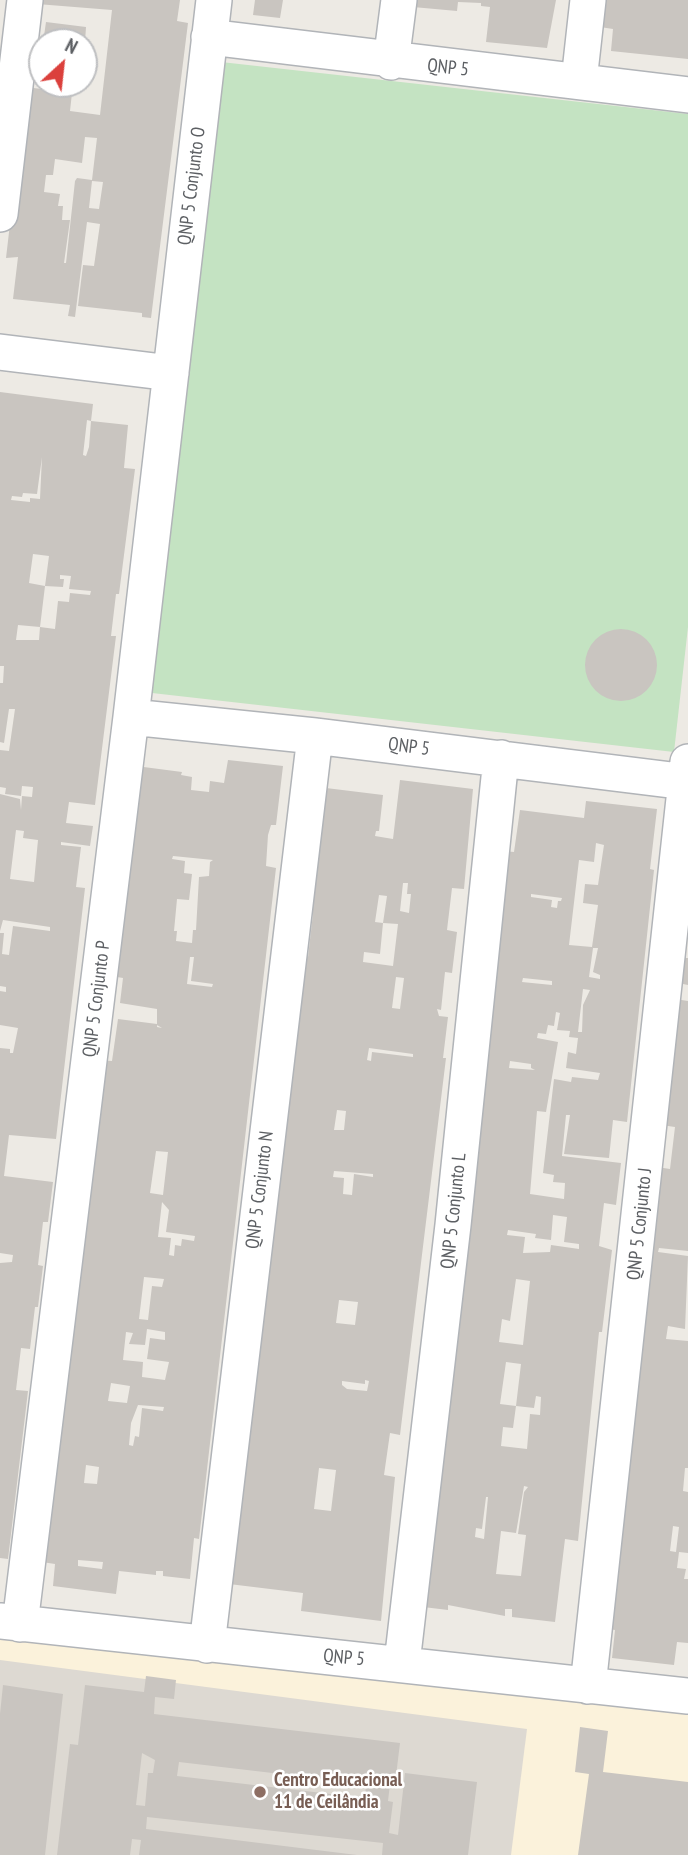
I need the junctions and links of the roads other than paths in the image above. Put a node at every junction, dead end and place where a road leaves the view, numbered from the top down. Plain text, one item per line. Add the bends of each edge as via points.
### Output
1 (25, 0) edge
2 (214, 0) edge
3 (398, 0) edge
4 (588, 0) edge
5 (209, 37) junction
6 (391, 62) junction
7 (579, 81) junction
8 (688, 95) edge
9 (0, 214) edge
10 (0, 352) edge
11 (171, 373) junction
12 (131, 717) junction
13 (315, 736) junction
14 (501, 758) junction
15 (687, 772) edge
16 (10, 1623) edge
17 (207, 1645) junction
18 (402, 1663) junction
19 (589, 1686) junction
20 (688, 1696) edge

1 - 9 street
2 - 5 street, QNP 5 Conjunto O
3 - 6 street
4 - 7 street
5 - 6 street, QNP 5
5 - 11 street, QNP 5 Conjunto O
6 - 7 street, QNP 5
7 - 8 street, QNP 5
10 - 11 street
11 - 12 street, QNP 5 Conjunto P
12 - 13 street, QNP 5
12 - 16 street, QNP 5 Conjunto P
13 - 14 street, QNP 5
13 - 17 street, QNP 5 Conjunto N
14 - 15 street, QNP 5
14 - 18 street, QNP 5 Conjunto L
15 - 19 street, QNP 5 Conjunto J
16 - 17 street, QNP 5
17 - 18 street, QNP 5
18 - 19 street, QNP 5
19 - 20 street, QNP 5

